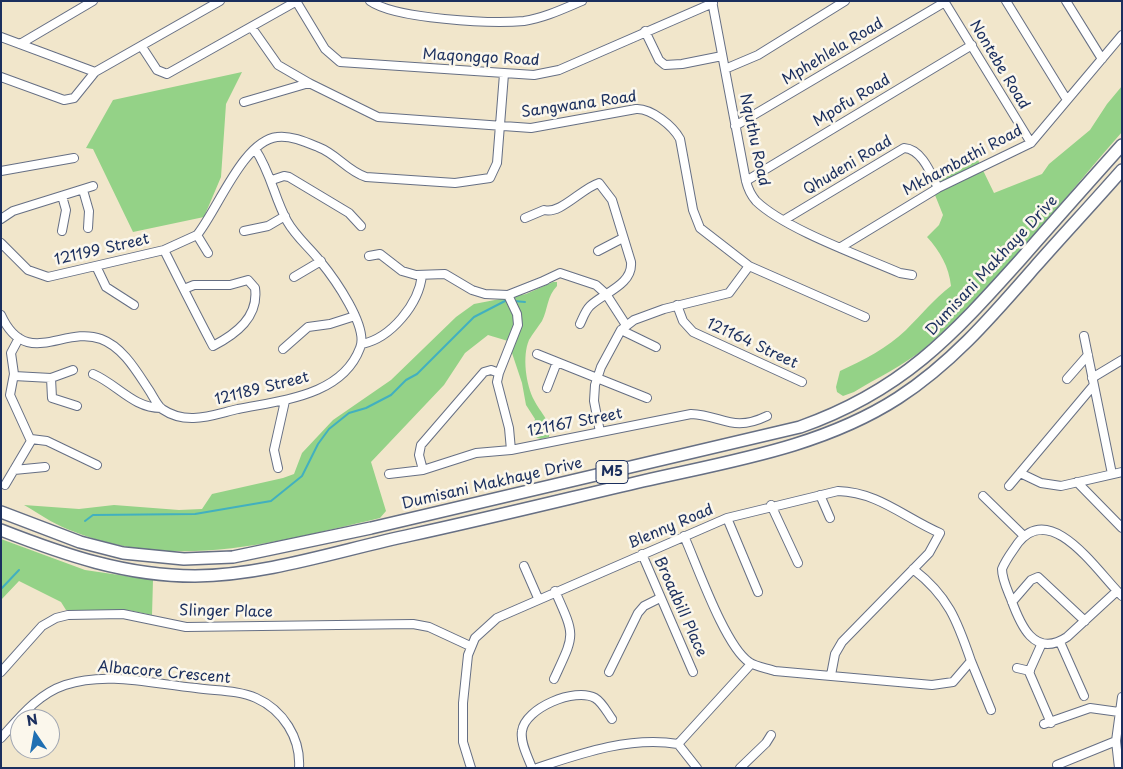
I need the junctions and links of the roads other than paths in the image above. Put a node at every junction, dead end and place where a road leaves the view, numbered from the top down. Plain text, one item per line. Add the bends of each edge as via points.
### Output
1 (93, 1) edge
2 (220, 1) edge
3 (296, 1) edge
4 (370, 1) edge
5 (582, 1) edge
6 (845, 1) edge
7 (1006, 1) edge
8 (1066, 1) edge
9 (712, 2) edge
10 (945, 2) edge
11 (252, 28) junction
12 (645, 30) junction
13 (1122, 35) edge
14 (1, 37) edge
15 (20, 44) junction
16 (972, 45) junction
17 (142, 47) junction
18 (722, 56) junction
19 (1102, 59) junction
20 (725, 69) junction
21 (95, 72) junction
22 (504, 74) junction
23 (1, 77) edge
24 (309, 83) junction
25 (1067, 100) junction
26 (244, 102) dead end
27 (736, 126) junction
28 (498, 127) junction
29 (1031, 143) junction
30 (1122, 145) edge
31 (255, 149) junction
32 (74, 158) dead end
33 (1122, 170) edge
34 (1, 171) edge
35 (272, 180) junction
36 (746, 180) junction
37 (93, 186) dead end
38 (938, 188) junction
39 (82, 190) junction
40 (62, 196) junction
41 (284, 216) junction
42 (525, 218) dead end
43 (1, 219) edge
44 (784, 220) junction
45 (361, 226) dead end
46 (88, 228) dead end
47 (62, 231) dead end
48 (244, 231) dead end
49 (197, 235) junction
50 (623, 238) junction
51 (1, 243) edge
52 (841, 247) junction
53 (164, 250) junction
54 (598, 251) dead end
55 (208, 253) dead end
56 (369, 256) dead end
57 (321, 262) junction
58 (96, 266) junction
59 (749, 266) junction
60 (912, 274) dead end
61 (422, 275) junction
62 (294, 277) dead end
63 (546, 280) dead end
64 (537, 284) junction
65 (184, 289) junction
66 (606, 294) junction
67 (508, 295) junction
68 (134, 305) dead end
69 (677, 305) junction
70 (354, 316) junction
71 (865, 316) dead end
72 (2, 317) edge
73 (580, 324) dead end
74 (624, 327) junction
75 (1084, 336) dead end
76 (19, 338) junction
77 (362, 344) junction
78 (282, 348) dead end
79 (656, 348) dead end
80 (537, 354) dead end
81 (1088, 355) junction
82 (1122, 360) edge
83 (557, 362) junction
84 (73, 370) dead end
85 (499, 373) junction
86 (93, 374) dead end
87 (14, 376) junction
88 (51, 378) junction
89 (597, 378) junction
90 (1067, 379) dead end
91 (802, 382) dead end
92 (1093, 382) junction
93 (547, 388) dead end
94 (647, 398) dead end
95 (284, 400) junction
96 (77, 406) dead end
97 (160, 408) junction
98 (767, 416) dead end
99 (600, 432) junction
100 (31, 439) junction
101 (511, 450) junction
102 (97, 465) dead end
103 (45, 467) dead end
104 (278, 468) dead end
105 (14, 470) junction
106 (423, 470) junction
107 (1020, 472) junction
108 (1122, 472) edge
109 (388, 474) dead end
110 (1112, 474) junction
111 (1077, 482) junction
112 (5, 485) dead end
113 (1009, 486) dead end
114 (820, 495) junction
115 (984, 496) dead end
116 (772, 506) junction
117 (1, 512) edge
118 (1122, 517) edge
119 (727, 518) junction
120 (830, 518) dead end
121 (1112, 519) junction
122 (1122, 528) edge
123 (1, 530) edge
124 (684, 536) junction
125 (1024, 536) junction
126 (642, 554) junction
127 (798, 563) dead end
128 (524, 566) dead end
129 (913, 569) junction
130 (555, 591) junction
131 (758, 592) dead end
132 (1119, 593) edge
133 (538, 598) junction
134 (660, 598) junction
135 (1012, 602) junction
136 (1084, 621) junction
137 (1060, 642) junction
138 (1042, 643) junction
139 (470, 646) junction
140 (971, 661) junction
141 (751, 664) junction
142 (1017, 668) dead end
143 (1030, 670) junction
144 (1, 672) edge
145 (608, 672) dead end
146 (693, 672) dead end
147 (831, 675) junction
148 (554, 679) dead end
149 (1084, 696) dead end
150 (1122, 697) edge
151 (991, 710) dead end
152 (1119, 712) junction
153 (612, 719) dead end
154 (772, 735) dead end
155 (1, 738) edge
156 (1116, 741) junction
157 (678, 744) junction
158 (1057, 766) dead end
159 (299, 768) edge
160 (471, 768) edge
161 (532, 768) edge
162 (537, 768) edge
163 (697, 768) edge
164 (740, 768) edge
165 (1119, 768) edge

1 - 15 street
2 - 17 street
3 - 11 street
3 - 22 street, Maqongqo Road via 325,49 340,62
4 - 5 street via 383,8 409,14 505,21 541,17
6 - 20 street via 758,55
7 - 25 street
8 - 19 street
9 - 12 street, Maqongqo Road
9 - 18 street, Nquthu Road
10 - 16 street, Nontebe Road
10 - 27 street, Mphehlela Road
11 - 17 street via 167,74 157,70
11 - 24 street, Sangwana Road via 278,65
12 - 18 street via 664,65
12 - 22 street, Maqongqo Road via 550,73
13 - 19 street, Mkhambathi Road
14 - 15 street
15 - 21 street
16 - 29 street, Nontebe Road
16 - 36 street, Mpofu Road
17 - 21 street
18 - 20 street, Nquthu Road
19 - 25 street, Mkhambathi Road
20 - 27 street, Nquthu Road
21 - 23 street via 78,95 69,100
22 - 28 street
24 - 26 street
24 - 28 street, Sangwana Road via 378,117
25 - 29 street, Mkhambathi Road
27 - 36 street, Nquthu Road
28 - 31 street via 496,170 490,178 482,181 455,183 366,177 354,173 329,152 286,137 273,138
28 - 59 street, Sangwana Road via 537,127 636,110 650,112 676,132 680,139 698,226
29 - 38 street, Mkhambathi Road
30 - 117 main road, Dumisani Makhaye Drive / M5 via 974,312 936,348 873,394 800,427 361,530 233,556 174,558 111,550 59,535
31 - 35 street
31 - 49 street via 244,159
32 - 34 street
33 - 123 main road, Dumisani Makhaye Drive / M5 via 980,329 932,374 863,418 787,448 265,569 222,574 160,574 109,567 65,555
35 - 41 street
35 - 45 street via 289,177 349,213
36 - 44 street, Nquthu Road via 748,191 758,202
37 - 39 street
38 - 44 street, Qhudeni Road via 918,155 904,148
38 - 52 street, Mkhambathi Road
39 - 40 street
39 - 46 street via 89,211
40 - 43 street via 13,211
40 - 47 street via 66,210
41 - 48 street via 268,226
41 - 57 street via 294,233
42 - 50 street via 562,206 585,189 601,184 612,200
44 - 52 street, Nquthu Road
49 - 53 street, 121199 Street
49 - 55 street
50 - 54 street
50 - 66 street via 631,270 615,290
51 - 58 street, 121199 Street via 28,270 42,276
52 - 60 street, Nquthu Road via 900,273
53 - 58 street, 121199 Street
53 - 65 street
56 - 61 street via 380,254 402,272
57 - 62 street
57 - 70 street
58 - 68 street via 106,287
59 - 69 street via 729,293
59 - 71 street, Sangwana Road
61 - 67 street via 440,272 476,292
61 - 77 street via 419,292 399,320 379,337
63 - 64 street
64 - 66 street via 560,273 590,282
64 - 67 street
65 - 65 street via 194,285 230,285 246,280 253,283 255,304 249,318 237,332 213,346
66 - 73 street via 589,307
66 - 74 street
67 - 85 street via 518,325
69 - 74 street
69 - 91 street, 121164 Street via 683,321 693,332
70 - 77 street
70 - 78 street via 308,327
72 - 76 street
74 - 79 street
74 - 89 street
75 - 81 street
76 - 87 street via 11,353
76 - 97 street via 46,344 84,335 103,340 129,361
77 - 95 street, 121189 Street via 351,367 334,381
80 - 83 street
81 - 90 street
81 - 92 street
82 - 92 street
83 - 89 street
83 - 93 street
84 - 88 street
85 - 101 street via 498,389 508,422
85 - 106 street via 484,372 421,445 419,455
86 - 97 street, 121189 Street via 143,406
87 - 88 street
87 - 100 street via 10,397
88 - 96 street via 52,398
89 - 94 street
89 - 99 street via 594,401
92 - 107 street
92 - 110 street
95 - 97 street, 121189 Street via 190,419
95 - 104 street via 274,450
98 - 99 street, 121167 Street via 745,424 732,424 690,414
99 - 101 street, 121167 Street
100 - 102 street via 47,441
100 - 105 street
101 - 106 street, 121167 Street via 476,452
103 - 105 street
105 - 112 street
106 - 109 street, 121167 Street
107 - 111 street via 1050,485
107 - 113 street
108 - 110 street
110 - 111 street
111 - 121 street
114 - 116 street, Blenny Road
114 - 120 street
114 - 129 street, Blenny Road via 838,491 863,493 940,533 929,553
115 - 125 street
116 - 119 street, Blenny Road
116 - 127 street
118 - 121 street
119 - 124 street, Blenny Road
119 - 131 street
121 - 122 street
124 - 126 street, Blenny Road
124 - 141 street via 726,632
125 - 132 street via 1043,530 1061,534
125 - 135 street via 1005,559 1002,569
126 - 130 street, Blenny Road
126 - 134 street, Broadbill Place
128 - 133 street
129 - 140 street via 940,592 962,634
129 - 147 street via 842,642 835,654
130 - 133 street, Blenny Road
130 - 148 street via 572,635
132 - 136 street
133 - 139 street, Blenny Road via 497,618
134 - 145 street via 638,613
134 - 146 street, Broadbill Place
135 - 136 street via 1032,578 1038,577
135 - 138 street via 1026,633
136 - 137 street
137 - 138 street
137 - 149 street
138 - 143 street
139 - 144 street, Slinger Place via 429,627 413,624 186,627 128,614 77,614 56,618 42,626
139 - 160 street via 463,742
140 - 147 street via 957,679 944,685
140 - 151 street
141 - 147 street via 775,671
141 - 157 street
142 - 143 street
143 - 152 street via 1048,724 1090,708
150 - 152 street
152 - 156 street
153 - 161 street via 598,700 589,696 572,696 538,709 528,718 522,732
154 - 164 street
155 - 159 street, Albacore Crescent via 22,714 48,693 79,681 117,680 257,698 275,710 290,728 298,750
156 - 158 street
156 - 165 street
157 - 162 street via 652,741 629,744 576,755
157 - 163 street

